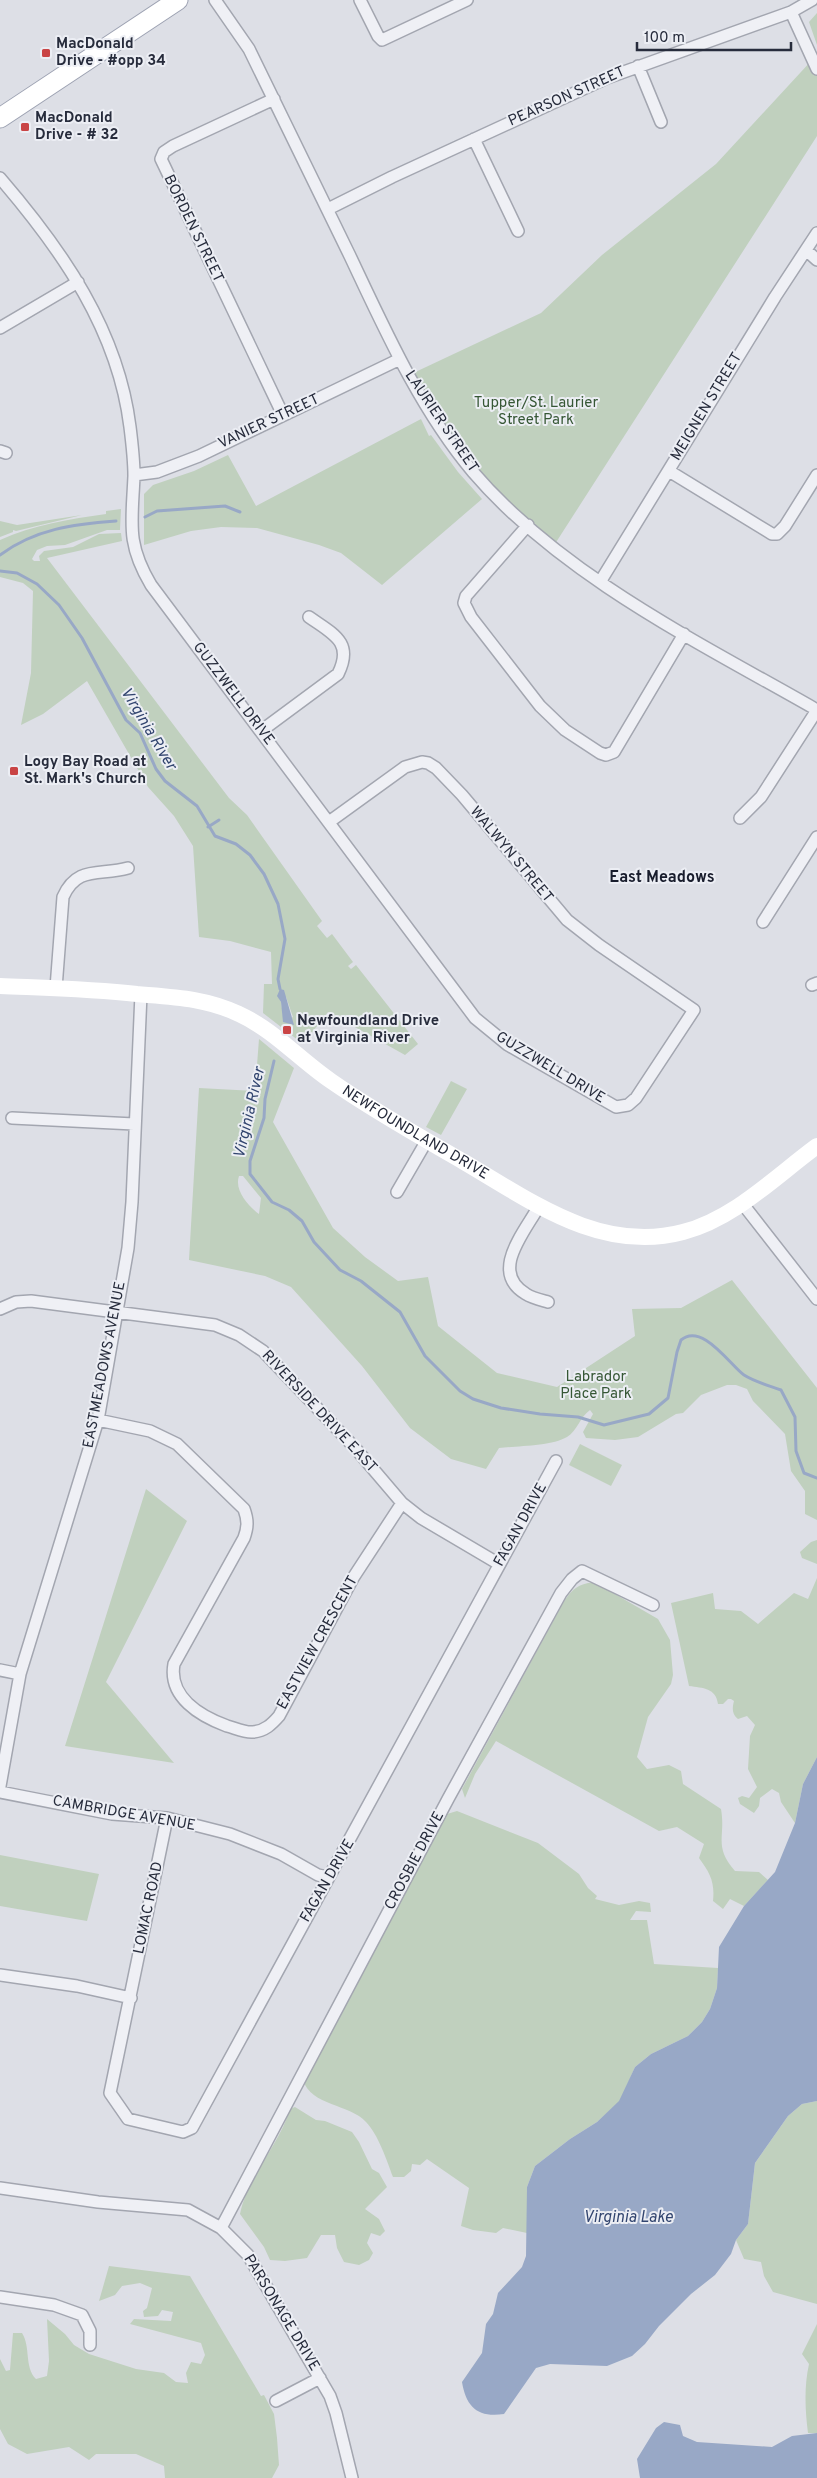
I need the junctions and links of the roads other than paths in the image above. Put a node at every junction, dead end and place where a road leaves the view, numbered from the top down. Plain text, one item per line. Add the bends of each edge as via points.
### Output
1 (178, 0) edge
2 (215, 0) edge
3 (360, 0) edge
4 (467, 0) edge
5 (812, 0) edge
6 (791, 12) junction
7 (638, 66) junction
8 (817, 69) edge
9 (274, 99) junction
10 (0, 118) edge
11 (661, 122) dead end
12 (474, 139) junction
13 (0, 178) edge
14 (328, 210) junction
15 (518, 231) dead end
16 (817, 233) edge
17 (806, 250) junction
18 (817, 260) edge
19 (78, 282) junction
20 (0, 328) edge
21 (400, 359) junction
22 (283, 415) junction
23 (668, 471) junction
24 (134, 475) junction
25 (817, 475) edge
26 (528, 525) junction
27 (600, 582) junction
28 (309, 617) dead end
29 (684, 634) junction
30 (817, 710) edge
31 (261, 731) junction
32 (740, 818) dead end
33 (329, 822) junction
34 (817, 837) edge
35 (128, 868) dead end
36 (763, 922) dead end
37 (0, 986) edge
38 (56, 988) junction
39 (141, 994) junction
40 (628, 1105) joint
41 (12, 1118) dead end
42 (134, 1124) junction
43 (426, 1142) junction
44 (817, 1146) edge
45 (397, 1192) dead end
46 (742, 1203) junction
47 (539, 1206) junction
48 (816, 1295) edge
49 (548, 1302) dead end
50 (0, 1309) edge
51 (117, 1312) junction
52 (98, 1420) junction
53 (556, 1461) dead end
54 (402, 1503) junction
55 (499, 1564) junction
56 (653, 1606) dead end
57 (0, 1670) edge
58 (20, 1674) junction
59 (0, 1786) edge
60 (0, 1792) edge
61 (167, 1818) junction
62 (328, 1878) junction
63 (0, 1975) edge
64 (131, 1998) junction
65 (0, 2188) edge
66 (221, 2228) junction
67 (0, 2297) edge
68 (90, 2345) dead end
69 (320, 2378) junction
70 (276, 2401) dead end
71 (352, 2478) edge

1 - 10 main road
2 - 9 street, LAURIER STREET via 249,49
3 - 4 street via 382,40
5 - 6 street, PEARSON STREET
6 - 7 street, PEARSON STREET
6 - 8 street
7 - 11 street
7 - 12 street, PEARSON STREET
9 - 14 street, LAURIER STREET
9 - 22 street, BORDEN STREET via 173,146 164,152 161,160
12 - 14 street, PEARSON STREET
12 - 15 street
13 - 19 street, GUZZWELL DRIVE via 35,218
14 - 21 street, LAURIER STREET
16 - 17 street, MEIGNEN STREET
17 - 18 street
17 - 23 street, MEIGNEN STREET
19 - 20 street
19 - 24 street, GUZZWELL DRIVE via 99,321 117,369 130,425
21 - 22 street, VANIER STREET
21 - 26 street, LAURIER STREET via 462,458
22 - 24 street, VANIER STREET via 178,464 157,472
23 - 25 street via 772,534 777,534 785,526
23 - 27 street, MEIGNEN STREET
24 - 31 street, GUZZWELL DRIVE via 131,536 141,568
26 - 27 street, LAURIER STREET
26 - 29 street via 466,596 464,603 540,706 565,730 600,754 614,752
27 - 29 street, LAURIER STREET
28 - 31 street via 334,634 344,647 344,660 338,674
29 - 30 street, LAURIER STREET
30 - 32 street via 761,797
31 - 33 street, GUZZWELL DRIVE
33 - 40 street, GUZZWELL DRIVE via 466,1007 486,1029 604,1101 616,1107
33 - 40 street, WALWYN STREET via 405,766 428,763 462,795 567,920 694,1010 642,1090
34 - 36 street
35 - 38 street via 78,876 69,883 63,897
37 - 38 street, NEWFOUNDLAND DRIVE
38 - 39 street, NEWFOUNDLAND DRIVE
39 - 42 street, EASTMEADOWS AVENUE
39 - 43 street, NEWFOUNDLAND DRIVE via 198,1000 241,1014 261,1025 352,1096
41 - 42 street
42 - 51 street, EASTMEADOWS AVENUE via 128,1248
43 - 45 street
43 - 47 street, NEWFOUNDLAND DRIVE
44 - 46 street, NEWFOUNDLAND DRIVE
46 - 47 street, NEWFOUNDLAND DRIVE via 685,1232 651,1236 619,1235 588,1228
46 - 48 street
47 - 49 street via 508,1266 510,1280 526,1295
50 - 51 street, RIVERSIDE DRIVE EAST via 16,1302 31,1301
51 - 52 street, EASTMEADOWS AVENUE
51 - 54 street, RIVERSIDE DRIVE EAST via 215,1325 249,1340 264,1351 336,1427
52 - 54 street, EASTVIEW CRESCENT via 150,1431 177,1444 244,1509 248,1528 244,1538 174,1664 172,1675 177,1690 190,1706 214,1721 239,1730 262,1730 279,1716 353,1578
52 - 58 street, EASTMEADOWS AVENUE
53 - 55 street, FAGAN DRIVE
54 - 55 street, RIVERSIDE DRIVE EAST via 421,1518
55 - 62 street, FAGAN DRIVE via 346,1851
56 - 66 street, CROSBIE DRIVE via 582,1570 562,1593 443,1807
57 - 58 street
58 - 59 street, EASTMEADOWS AVENUE
60 - 61 street, CAMBRIDGE AVENUE via 112,1814
61 - 62 street, CAMBRIDGE AVENUE via 254,1842
61 - 64 street, LOMAC ROAD
62 - 64 street, FAGAN DRIVE via 192,2128 184,2132 128,2119 110,2093
63 - 64 street
65 - 66 street, PARSONAGE DRIVE via 98,2202 188,2210
66 - 69 street, PARSONAGE DRIVE via 248,2255
67 - 68 street via 54,2305 82,2315 90,2331
69 - 70 street
69 - 71 street, PARSONAGE DRIVE via 336,2413

